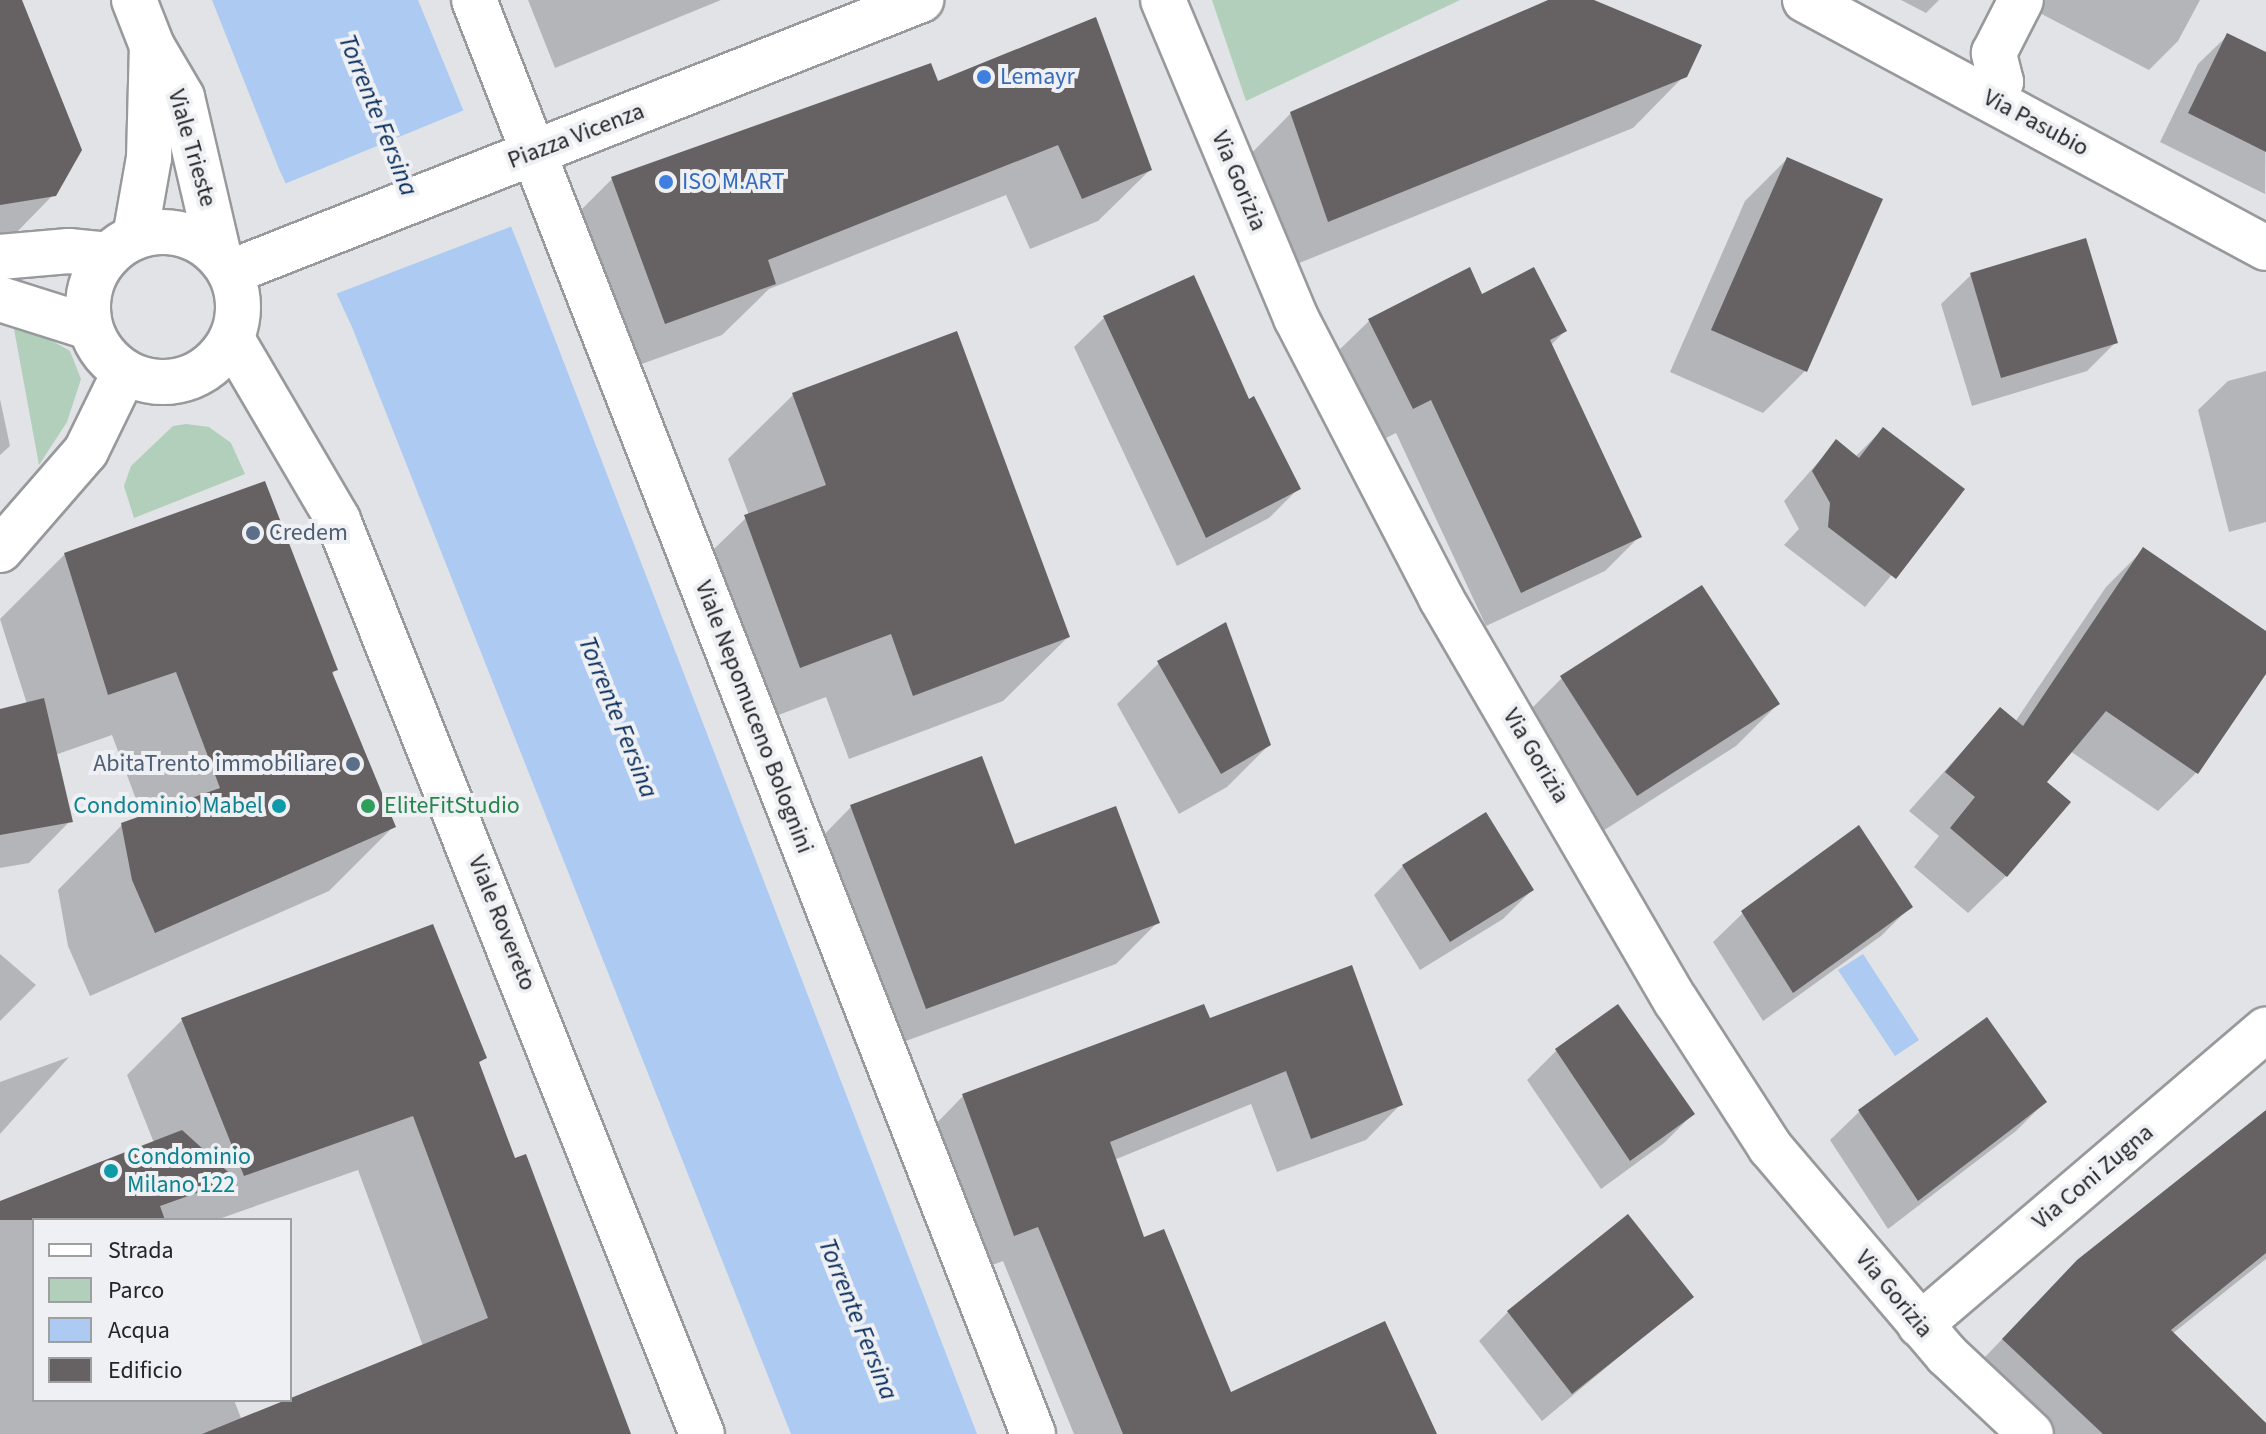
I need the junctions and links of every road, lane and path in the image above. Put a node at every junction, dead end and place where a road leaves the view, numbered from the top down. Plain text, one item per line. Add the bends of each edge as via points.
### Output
1 (134, 0) edge
2 (474, 0) edge
3 (921, 0) edge
4 (1163, 0) edge
5 (1805, 0) edge
6 (2021, 0) edge
7 (152, 46) junction
8 (1991, 99) junction
9 (516, 159) junction
10 (122, 246) junction
11 (2266, 248) edge
12 (0, 257) edge
13 (225, 264) junction
14 (0, 299) edge
15 (89, 327) junction
16 (232, 339) junction
17 (124, 373) junction
18 (0, 550) edge
19 (2266, 1029) edge
20 (1920, 1325) junction
21 (702, 1434) edge
22 (1033, 1434) edge
23 (2031, 1434) edge

1 - 7 street, Viale Trieste
2 - 9 street, Viale Nepomuceno Bolognini
3 - 9 street, Piazza Vicenza
4 - 20 street, Via Gorizia via 1296,318 1441,598 1676,1001 1770,1147
5 - 8 street, Via Pasubio
6 - 8 street via 1994,53 2001,82
7 - 10 street, Viale Trieste via 149,158
7 - 13 street, Viale Trieste via 182,97
8 - 11 street, Via Pasubio
9 - 13 street, Piazza Vicenza via 297,245
9 - 22 street, Viale Nepomuceno Bolognini
10 - 12 street
10 - 13 street via 173,232 198,240
10 - 15 street via 91,285
13 - 16 street via 239,304
14 - 15 street
15 - 17 street via 107,359
16 - 17 street via 204,371 179,381 153,383
16 - 21 street, Viale Rovereto via 280,429 338,520
17 - 18 street via 86,451
19 - 20 street, Via Coni Zugna
20 - 23 street, Via Gorizia

